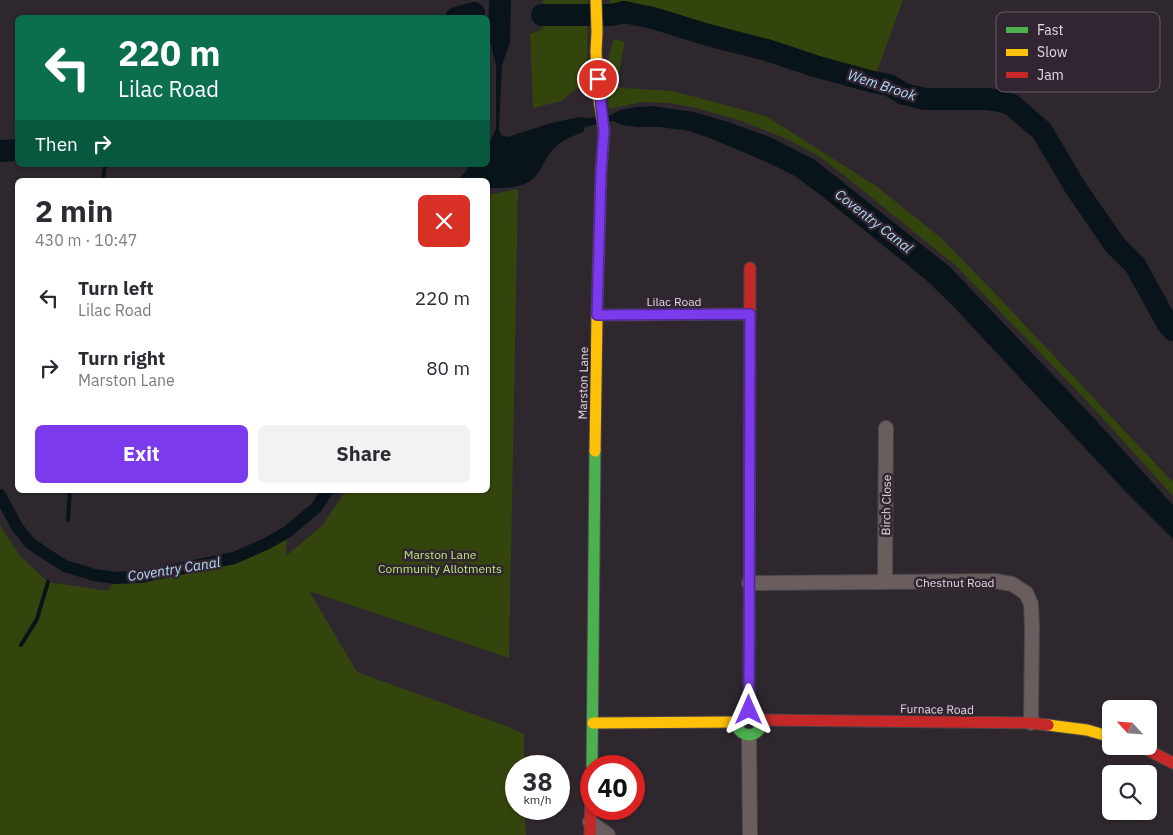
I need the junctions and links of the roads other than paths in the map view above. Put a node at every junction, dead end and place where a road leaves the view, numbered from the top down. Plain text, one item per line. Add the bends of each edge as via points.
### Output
1 (596, 1) edge
2 (750, 268) dead end
3 (750, 314) junction
4 (597, 315) junction
5 (886, 428) dead end
6 (885, 582) junction
7 (750, 583) junction
8 (749, 710) junction
9 (761, 720) junction
10 (736, 722) junction
11 (593, 723) junction
12 (1031, 723) junction
13 (1102, 734) edge
14 (749, 736) junction
15 (592, 755) edge
16 (1156, 755) edge
17 (1173, 764) edge
18 (590, 829) edge
19 (608, 835) edge
20 (750, 835) edge

1 - 4 street, Marston Lane via 596,51 604,130
2 - 3 street
3 - 4 street, Lilac Road
3 - 7 street
4 - 11 street, Marston Lane
5 - 6 street, Birch Close
6 - 7 street, Chestnut Road
6 - 12 street, Chestnut Road via 995,581 1012,584 1026,593 1031,604 1032,627
7 - 8 street
8 - 9 street via 758,714
8 - 10 street via 739,715
9 - 12 street, Furnace Road
9 - 14 street via 761,727
10 - 11 street
10 - 14 street via 738,730
11 - 15 street, Marston Lane
12 - 13 street, Furnace Road
14 - 20 street
16 - 17 street
18 - 19 street

